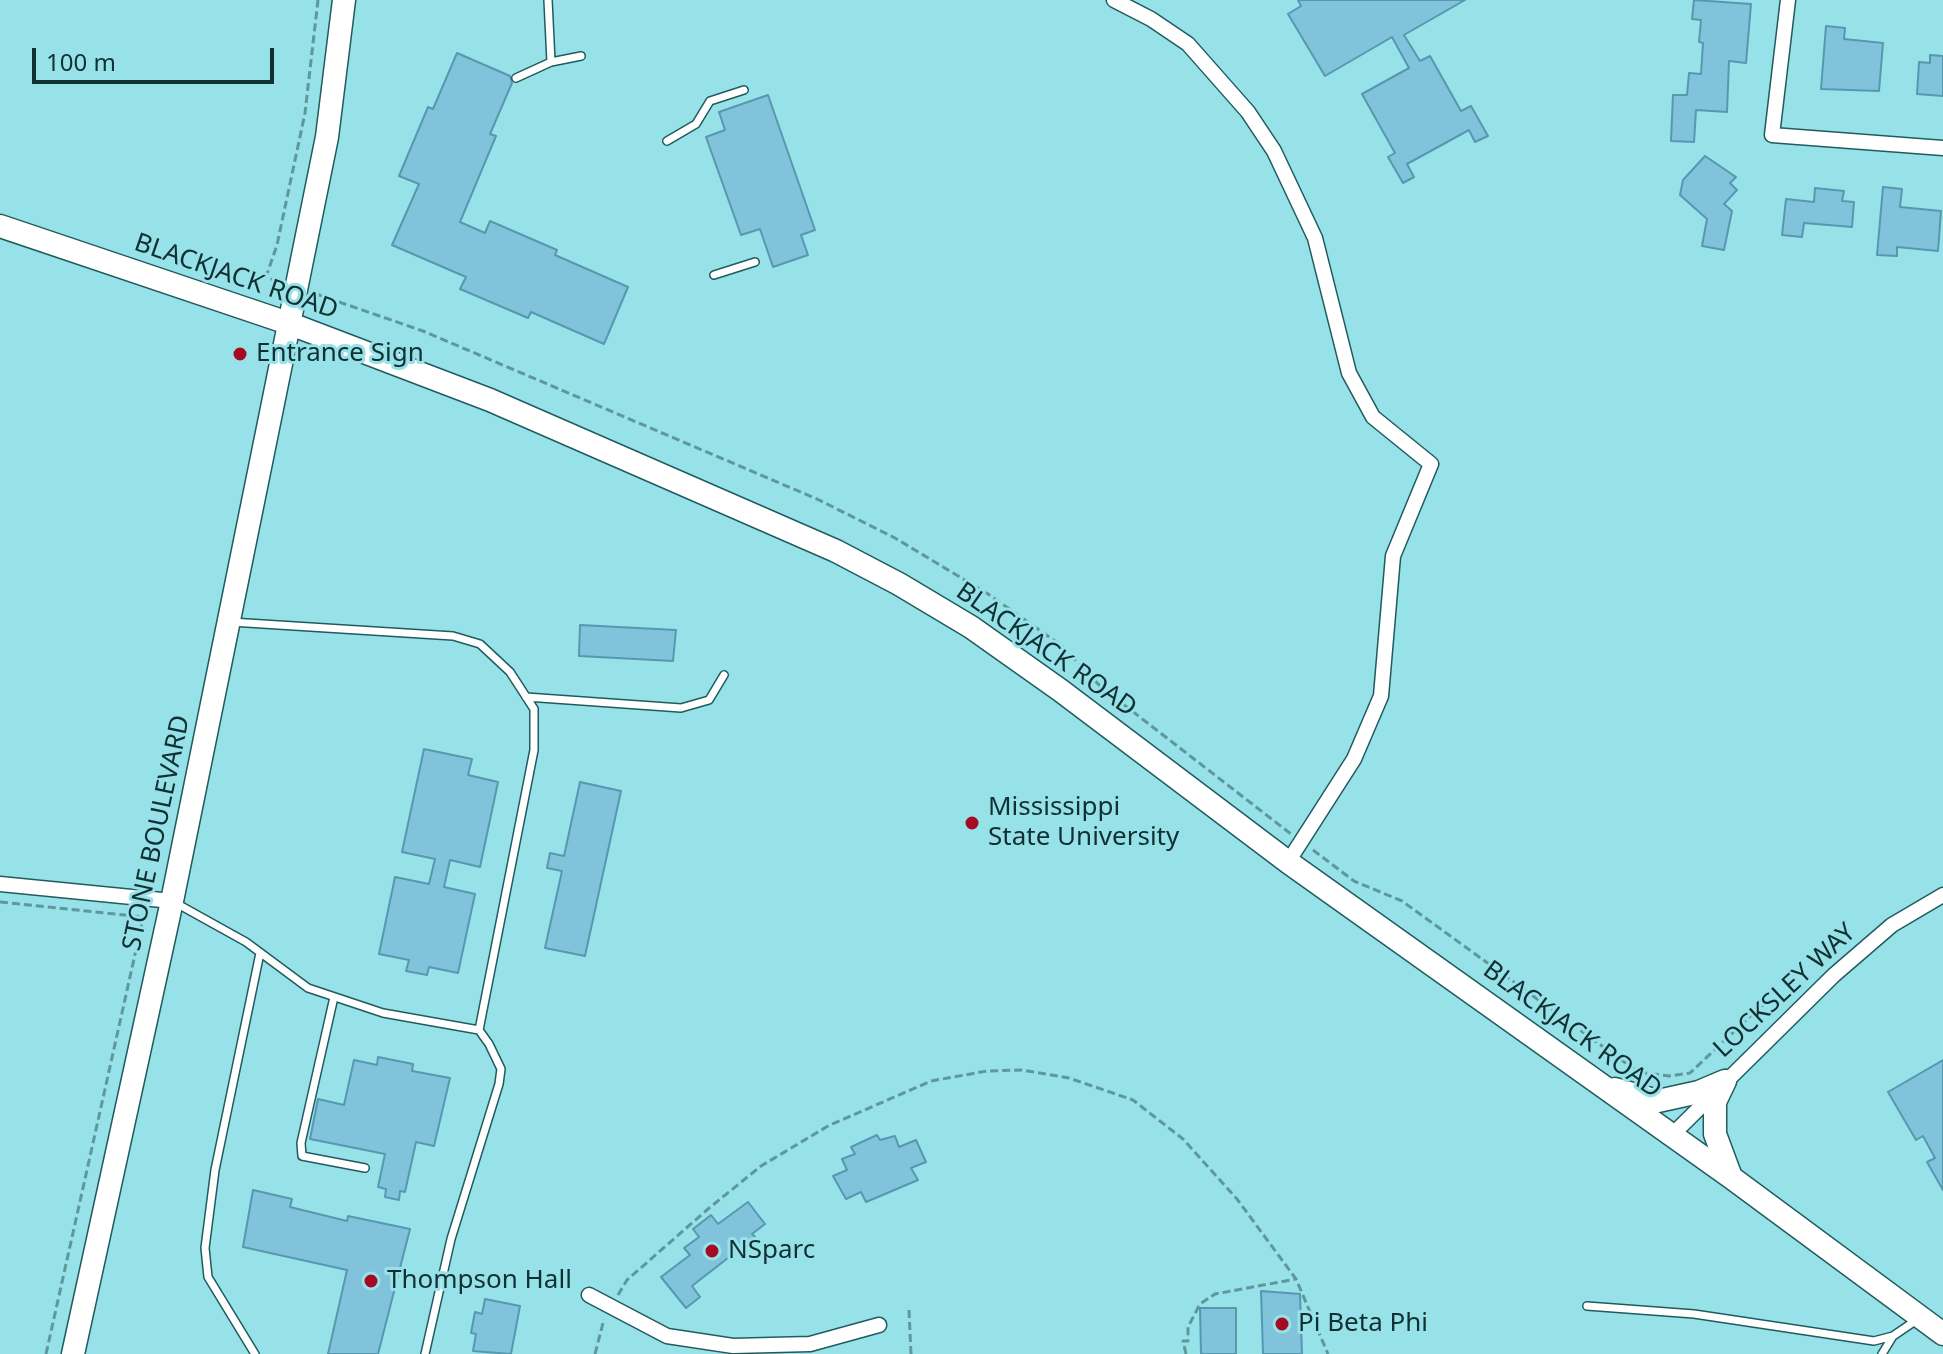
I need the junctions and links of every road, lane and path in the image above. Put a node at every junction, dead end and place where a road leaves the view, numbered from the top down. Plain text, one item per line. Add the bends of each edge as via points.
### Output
1 (318, 0) edge
2 (344, 0) edge
3 (548, 0) edge
4 (1114, 0) edge
5 (1788, 0) edge
6 (581, 56) dead end
7 (551, 62) junction
8 (516, 78) dead end
9 (744, 90) dead end
10 (667, 141) dead end
11 (1943, 148) edge
12 (0, 226) edge
13 (755, 262) dead end
14 (714, 275) dead end
15 (266, 277) dead end
16 (288, 323) junction
17 (229, 622) junction
18 (724, 675) dead end
19 (526, 697) junction
20 (1288, 862) junction
21 (0, 884) edge
22 (1943, 895) edge
23 (147, 898) junction
24 (172, 901) junction
25 (0, 902) edge
26 (144, 917) junction
27 (260, 953) junction
28 (334, 997) junction
29 (479, 1030) junction
30 (1725, 1081) junction
31 (1599, 1084) junction
32 (1671, 1136) junction
33 (365, 1168) dead end
34 (1732, 1178) junction
35 (1296, 1279) junction
36 (589, 1295) dead end
37 (1587, 1306) dead end
38 (610, 1308) junction
39 (909, 1310) dead end
40 (1920, 1318) junction
41 (879, 1325) dead end
42 (1943, 1334) edge
43 (1893, 1336) junction
44 (46, 1354) edge
45 (73, 1354) edge
46 (255, 1354) edge
47 (425, 1354) edge
48 (595, 1354) edge
49 (911, 1354) edge
50 (1186, 1354) edge
51 (1328, 1354) edge
52 (1882, 1354) edge

1 - 15 path via 305,113
2 - 16 street, STONE BOULEVARD via 327,137
3 - 7 lane
4 - 20 street via 1188,44 1248,112 1274,151 1315,238 1349,373 1373,417 1431,464 1393,556 1381,696 1354,759
5 - 11 street via 1772,135
6 - 7 lane
7 - 8 lane
9 - 10 lane via 710,101 696,124
12 - 16 street, BLACKJACK ROAD
13 - 14 lane
16 - 17 street, STONE BOULEVARD
16 - 20 street, BLACKJACK ROAD via 490,400 899,584 1047,681
17 - 19 lane via 453,636 480,644 510,672
17 - 24 street, STONE BOULEVARD
18 - 19 lane via 709,700 681,708
19 - 29 lane via 534,709 534,750
20 - 31 street, BLACKJACK ROAD
21 - 23 street
22 - 30 street, LOCKSLEY WAY via 1892,925
23 - 24 street
23 - 26 path
24 - 27 lane
24 - 45 street, STONE BOULEVARD
25 - 26 path
26 - 44 path
27 - 28 lane via 308,988
27 - 46 lane via 212,1186 205,1248 208,1277
28 - 29 lane via 383,1013
28 - 33 lane via 302,1156
29 - 47 lane via 501,1069 499,1084 451,1239
30 - 31 street via 1658,1101
30 - 32 street, LOCKSLEY WAY
30 - 34 street via 1715,1102 1715,1134
31 - 32 street, BLACKJACK ROAD
32 - 34 street, BLACKJACK ROAD
34 - 40 street, BLACKJACK ROAD
35 - 38 path via 1183,1139 1133,1100 1069,1078 987,1071 931,1081 828,1126 761,1166 627,1280
35 - 50 path via 1241,1287 1207,1299 1194,1312 1188,1341 1183,1341
35 - 51 path
36 - 38 street
37 - 43 lane via 1694,1314 1874,1341
38 - 41 street via 667,1336 733,1346 810,1344
38 - 48 path
39 - 49 path
40 - 42 street, BLACKJACK ROAD
40 - 43 lane
43 - 52 lane

